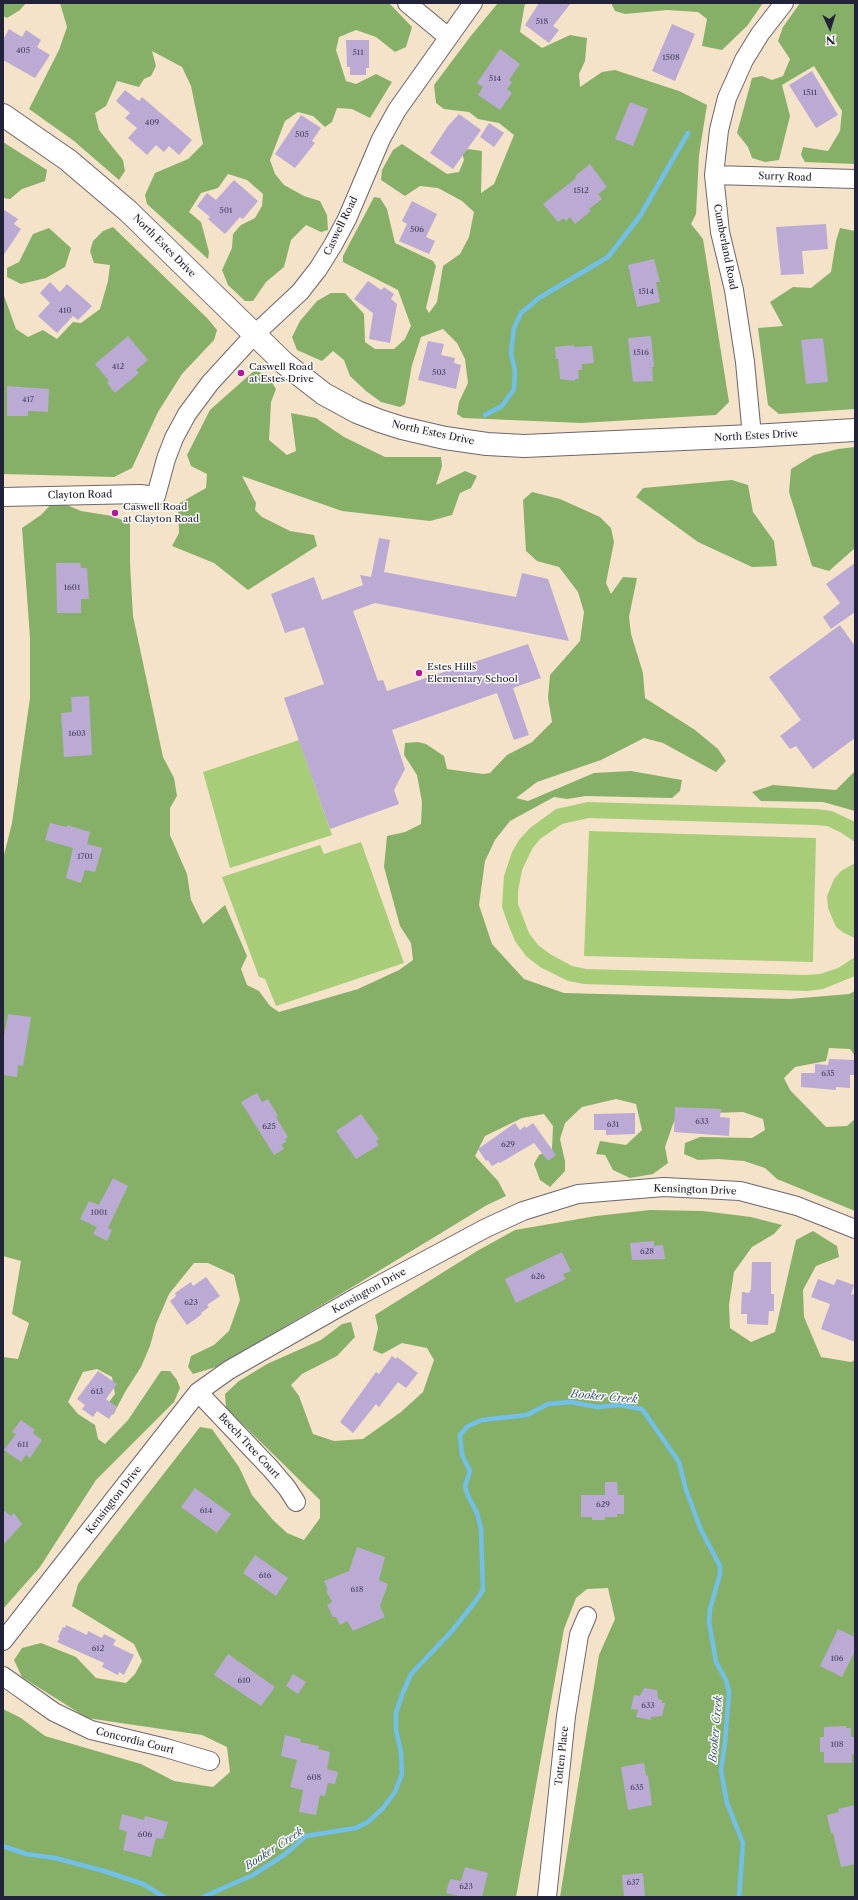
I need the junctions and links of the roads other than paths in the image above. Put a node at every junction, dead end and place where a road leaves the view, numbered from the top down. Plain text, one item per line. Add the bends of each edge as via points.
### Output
1 (407, 3) edge
2 (473, 3) edge
3 (784, 3) edge
4 (448, 37) junction
5 (3, 115) edge
6 (714, 175) junction
7 (855, 179) edge
8 (254, 335) junction
9 (855, 430) edge
10 (752, 436) junction
11 (156, 496) joint
12 (3, 497) edge
13 (855, 1229) edge
14 (198, 1392) junction
15 (296, 1502) dead end
16 (587, 1616) dead end
17 (3, 1641) edge
18 (3, 1676) edge
19 (210, 1761) dead end
20 (547, 1897) edge

1 - 4 street
2 - 4 street, Caswell Road
3 - 6 street, Cumberland Road via 744,60 728,98 719,130
4 - 8 street, Caswell Road via 397,110 381,139 347,219 322,263 300,292
5 - 8 main road, North Estes Drive via 68,160 128,211
6 - 7 street, Surry Road
6 - 10 street, Cumberland Road via 720,232 734,290 742,342
8 - 10 main road, North Estes Drive via 284,363 324,394 357,412 402,428 445,438 524,446
8 - 11 street, Caswell Road via 210,383 187,414 174,438
9 - 10 main road, North Estes Drive
11 - 12 street, Clayton Road via 140,494
13 - 14 street, Kensington Drive via 797,1206 740,1191 664,1187 578,1194 523,1211 481,1230 229,1370
14 - 15 street, Beech Tree Court via 271,1469
14 - 17 street, Kensington Drive
16 - 20 street, Totten Place via 579,1635 566,1716
18 - 19 street, Concordia Court via 54,1712 92,1730

